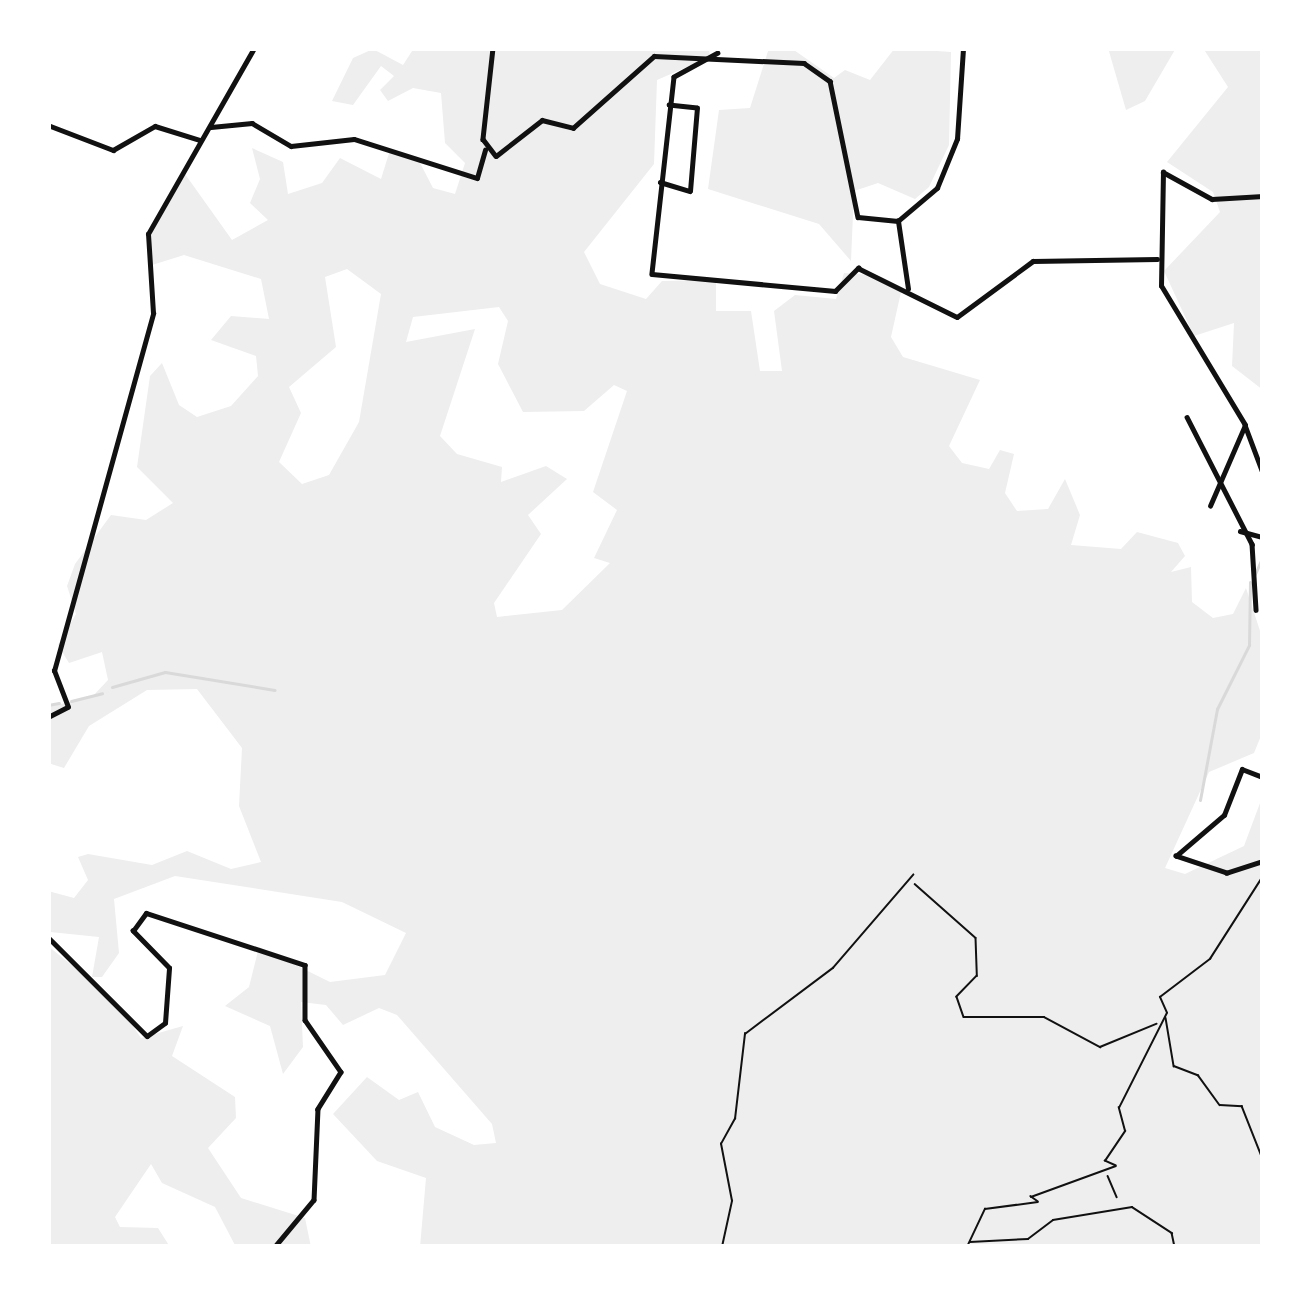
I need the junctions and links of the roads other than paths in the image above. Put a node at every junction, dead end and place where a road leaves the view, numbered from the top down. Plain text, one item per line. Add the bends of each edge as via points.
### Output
1 (254, 48) edge
2 (493, 48) edge
3 (963, 48) edge
4 (718, 52) junction
5 (669, 105) junction
6 (48, 125) edge
7 (211, 127) junction
8 (200, 140) junction
9 (485, 150) junction
10 (660, 182) junction
11 (1263, 196) edge
12 (898, 221) junction
13 (1157, 259) junction
14 (652, 274) junction
15 (646, 287) dead end
16 (909, 292) junction
17 (1187, 417) dead end
18 (1245, 425) junction
19 (1263, 473) edge
20 (1223, 474) junction
21 (1210, 506) dead end
22 (1240, 531) junction
23 (1263, 537) edge
24 (1256, 610) dead end
25 (48, 717) edge
26 (1263, 777) edge
27 (1261, 862) edge
28 (48, 937) edge
29 (275, 1247) edge

1 - 7 street
2 - 9 street
3 - 12 street via 957,139 937,188
4 - 5 street via 674,77
4 - 9 street via 641,62 573,128 542,120 501,154
4 - 12 street via 824,73 858,217
5 - 10 street
5 - 10 street via 697,109 690,191
6 - 8 street via 113,150 155,126
7 - 8 street
7 - 9 street via 252,123 291,146 354,139 478,178
8 - 25 street via 145,245 153,313 55,671 68,706
10 - 14 street
11 - 13 street via 1212,199 1168,169
12 - 16 street
13 - 16 street via 1033,261 965,316
13 - 18 street via 1166,300
14 - 15 street
14 - 16 street via 835,291 858,268
17 - 20 street
18 - 19 street
18 - 20 street
20 - 21 street
20 - 22 street
22 - 23 street
22 - 24 street via 1256,560
26 - 27 street via 1242,769 1224,814 1176,856 1227,873
28 - 29 street via 141,1036 165,1023 169,968 133,931 146,914 305,964 305,1020 341,1072 318,1109 314,1200

